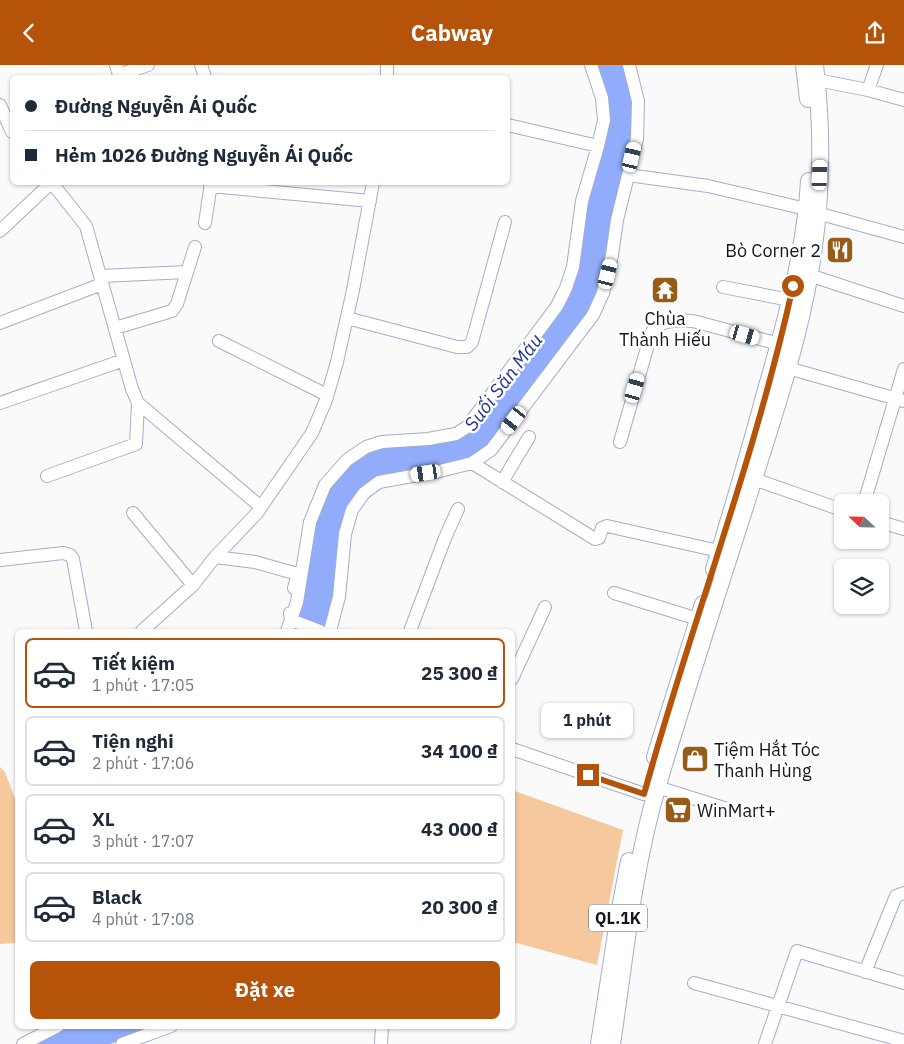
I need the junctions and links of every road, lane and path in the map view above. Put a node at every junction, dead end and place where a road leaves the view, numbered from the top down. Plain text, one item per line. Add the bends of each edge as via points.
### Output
1 (116, 65) edge
2 (148, 65) edge
3 (591, 65) edge
4 (629, 65) edge
5 (877, 65) edge
6 (810, 73) edge
7 (868, 90) junction
8 (904, 100) edge
9 (0, 106) edge
10 (510, 125) edge
11 (10, 128) edge
12 (598, 146) junction
13 (628, 175) junction
14 (49, 185) edge
15 (53, 185) edge
16 (211, 185) edge
17 (220, 185) edge
18 (373, 185) edge
19 (370, 201) junction
20 (812, 211) junction
21 (505, 222) dead end
22 (205, 223) dead end
23 (0, 231) edge
24 (904, 237) edge
25 (195, 247) dead end
26 (187, 272) junction
27 (809, 275) junction
28 (102, 280) junction
29 (723, 287) dead end
30 (790, 300) junction
31 (904, 306) edge
32 (347, 318) junction
33 (0, 323) edge
34 (115, 328) junction
35 (219, 341) dead end
36 (779, 344) junction
37 (124, 360) junction
38 (788, 367) junction
39 (904, 369) edge
40 (328, 395) junction
41 (900, 400) edge
42 (0, 403) edge
43 (138, 403) junction
44 (529, 437) dead end
45 (620, 442) dead end
46 (472, 463) junction
47 (47, 476) dead end
48 (754, 479) junction
49 (502, 482) junction
50 (867, 494) edge
51 (261, 507) junction
52 (834, 507) edge
53 (458, 509) dead end
54 (133, 513) dead end
55 (889, 525) edge
56 (904, 529) edge
57 (720, 551) junction
58 (214, 557) junction
59 (0, 560) edge
60 (193, 585) junction
61 (614, 593) dead end
62 (545, 607) dead end
63 (698, 619) junction
64 (289, 626) edge
65 (86, 629) edge
66 (144, 629) edge
67 (308, 629) edge
68 (330, 629) edge
69 (411, 629) edge
70 (515, 672) edge
71 (515, 750) edge
72 (651, 791) junction
73 (727, 809) dead end
74 (904, 893) edge
75 (865, 971) junction
76 (694, 983) dead end
77 (904, 983) edge
78 (777, 1007) junction
79 (52, 1029) edge
80 (164, 1029) edge
81 (382, 1029) edge
82 (904, 1041) edge
83 (23, 1044) edge
84 (122, 1044) edge
85 (381, 1044) edge
86 (600, 1044) edge
87 (612, 1044) edge
88 (765, 1044) edge

1 - 2 street via 119,75
3 - 12 street via 602,98 604,120
4 - 13 street via 638,101 637,139
5 - 7 street
6 - 7 street
6 - 20 main road, QL.1K
7 - 8 street
9 - 11 street
10 - 12 street
12 - 64 street via 582,201 573,267 557,306 466,427 456,434 382,442 366,447 347,460 325,485 310,522 297,603
13 - 20 street via 708,186
13 - 46 street via 603,293 593,315 491,449
14 - 23 street
15 - 28 street via 86,227
16 - 22 street
17 - 19 street
18 - 19 street
19 - 32 street
20 - 24 street
20 - 27 main road, QL.1K
20 - 30 main road, QL.1K
21 - 32 street via 472,342 467,347
25 - 26 street
26 - 28 street
26 - 34 street via 172,311
27 - 31 street
27 - 38 main road, QL.1K
28 - 33 street
28 - 34 street
29 - 30 street
30 - 36 main road, QL.1K
32 - 40 street
34 - 37 street
35 - 40 street
36 - 45 street via 693,321 658,325 651,334
36 - 57 main road, QL.1K
37 - 42 street
37 - 43 street
38 - 41 street
38 - 48 main road, QL.1K
39 - 41 street
40 - 51 street via 312,433
41 - 50 street
43 - 47 street via 136,444
43 - 51 street
44 - 49 street
46 - 49 street
46 - 68 street via 378,482 364,493 352,510 345,533 338,597
48 - 52 street
48 - 72 main road, QL.1K
49 - 57 street via 595,539 600,538 602,528 607,526
51 - 58 street
53 - 69 street
54 - 60 street
55 - 56 street
57 - 63 main road, QL.1K
58 - 60 street
58 - 64 street via 255,562 294,573 297,577
59 - 65 street via 70,555
60 - 66 street
61 - 63 street
62 - 70 street
63 - 72 main road, QL.1K via 666,716
64 - 67 street
71 - 72 street
72 - 73 street
72 - 86 main road, QL.1K via 621,902
72 - 87 main road, QL.1K
74 - 75 street via 896,896
75 - 77 street
75 - 78 street via 796,951
76 - 78 street
78 - 82 street
78 - 88 street
79 - 83 street
80 - 84 street
81 - 85 street

